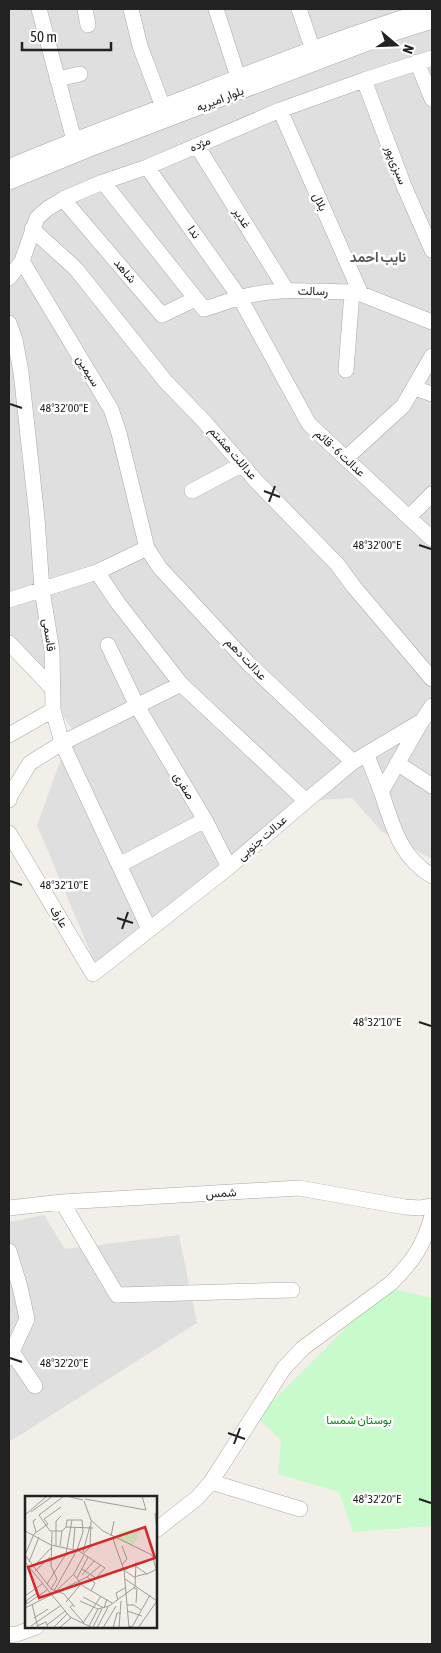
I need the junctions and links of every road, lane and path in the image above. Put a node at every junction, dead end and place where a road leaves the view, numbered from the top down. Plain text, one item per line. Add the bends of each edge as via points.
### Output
1 (39, 9) edge
2 (85, 9) edge
3 (131, 9) edge
4 (216, 9) edge
5 (298, 9) edge
6 (431, 9) edge
7 (391, 15) edge
8 (432, 21) edge
9 (88, 25) dead end
10 (313, 50) junction
11 (432, 58) edge
12 (417, 62) junction
13 (80, 74) dead end
14 (238, 77) junction
15 (57, 79) junction
16 (364, 80) junction
17 (432, 99) edge
18 (163, 107) junction
19 (280, 110) junction
20 (74, 140) junction
21 (197, 146) junction
22 (9, 167) edge
23 (147, 167) junction
24 (9, 182) edge
25 (103, 182) junction
26 (63, 199) junction
27 (32, 229) junction
28 (432, 250) edge
29 (22, 262) junction
30 (9, 278) edge
31 (287, 291) junction
32 (356, 293) junction
33 (240, 298) junction
34 (195, 299) junction
35 (432, 322) edge
36 (9, 323) edge
37 (432, 356) edge
38 (346, 370) dead end
39 (414, 388) junction
40 (432, 394) edge
41 (346, 458) junction
42 (242, 465) junction
43 (192, 491) dead end
44 (432, 494) edge
45 (409, 517) junction
46 (432, 539) edge
47 (147, 548) junction
48 (97, 572) junction
49 (42, 590) junction
50 (9, 600) edge
51 (9, 643) edge
52 (108, 645) dead end
53 (432, 678) edge
54 (181, 684) junction
55 (52, 688) junction
56 (137, 706) junction
57 (432, 706) edge
58 (53, 710) junction
59 (422, 721) junction
60 (9, 735) edge
61 (62, 743) junction
62 (367, 755) junction
63 (353, 762) junction
64 (397, 763) junction
65 (432, 786) edge
66 (381, 792) junction
67 (9, 800) edge
68 (306, 800) junction
69 (205, 820) junction
70 (9, 833) edge
71 (119, 865) junction
72 (229, 866) junction
73 (432, 876) edge
74 (149, 929) junction
75 (93, 974) joint
76 (62, 1202) junction
77 (432, 1206) edge
78 (9, 1208) edge
79 (432, 1216) edge
80 (9, 1251) edge
81 (292, 1290) dead end
82 (10, 1353) edge
83 (35, 1386) dead end
84 (211, 1482) junction
85 (300, 1509) dead end
86 (158, 1528) edge
87 (33, 1628) edge
88 (9, 1635) edge

1 - 15 street
2 - 9 street
3 - 18 street via 140,46
4 - 14 street
5 - 10 street
6 - 7 street, بلوار امیریه
7 - 10 street, بلوار امیریه
8 - 24 street, بلوار امیریه via 385,36
10 - 14 street, بلوار امیریه
11 - 12 street, مژده
12 - 16 street, مژده
12 - 17 street
13 - 15 street
14 - 18 street, بلوار امیریه
15 - 20 street
16 - 19 street, مژده
16 - 28 street, سبزی‌پور
18 - 20 street, بلوار امیریه
19 - 21 street, مژده
19 - 32 street, بلال
20 - 22 street, بلوار امیریه
21 - 23 street, مژده
21 - 31 street, غدیر
23 - 25 street, مژده
23 - 33 street, ندا
25 - 26 street, مژده
25 - 34 street
26 - 27 street, مژده via 40,214
26 - 34 street, شاهد via 162,315
27 - 29 street, مژده
27 - 42 street, عداللت هشتم via 76,269 166,382
29 - 30 street, مژده
29 - 47 street, سیمین via 111,409
31 - 32 street, رسالت
31 - 33 street, رسالت
32 - 35 street, رسالت
32 - 38 street
33 - 34 street, رسالت via 204,309
33 - 41 street, عدالت 6 - قائم via 309,424
36 - 49 street, قاسمی via 16,340 21,372
37 - 39 street
39 - 40 street
39 - 41 street via 403,406
41 - 45 street, عدالت 6 - قائم
42 - 43 street
42 - 53 street, عداللت هشتم via 337,564
44 - 45 street
45 - 46 street, عدالت 6 - قائم
47 - 48 street
47 - 63 street, عدالت دهم via 160,568 248,663
48 - 49 street
48 - 54 street
49 - 50 street
49 - 55 street, قاسمی via 52,651
51 - 55 street
52 - 56 street, صفری
54 - 56 street
54 - 68 street
55 - 58 street, قاسمی
56 - 61 street
56 - 69 street, صفری
57 - 59 street, عدالت جنوبی
58 - 60 street
58 - 61 street, قاسمی
59 - 62 street, عدالت جنوبی
59 - 64 street
61 - 67 street via 30,764
61 - 71 street, قاسمی
62 - 63 street, عدالت جنوبی
62 - 66 street
63 - 68 street, عدالت جنوبی
64 - 65 street
64 - 66 street
66 - 73 street via 402,847
68 - 72 street, عدالت جنوبی
69 - 71 street
69 - 72 street, صفری
70 - 75 street, عارف
71 - 74 street, قاسمی
72 - 74 street, عدالت جنوبی
74 - 75 street, عدالت جنوبی
76 - 77 street, شمس via 299,1188 405,1207
76 - 78 street, شمس
76 - 81 street via 117,1295
79 - 84 street via 425,1239 401,1273 303,1348 284,1368
80 - 82 street via 27,1319
82 - 83 street
84 - 85 street
84 - 86 street via 197,1498
87 - 88 street

